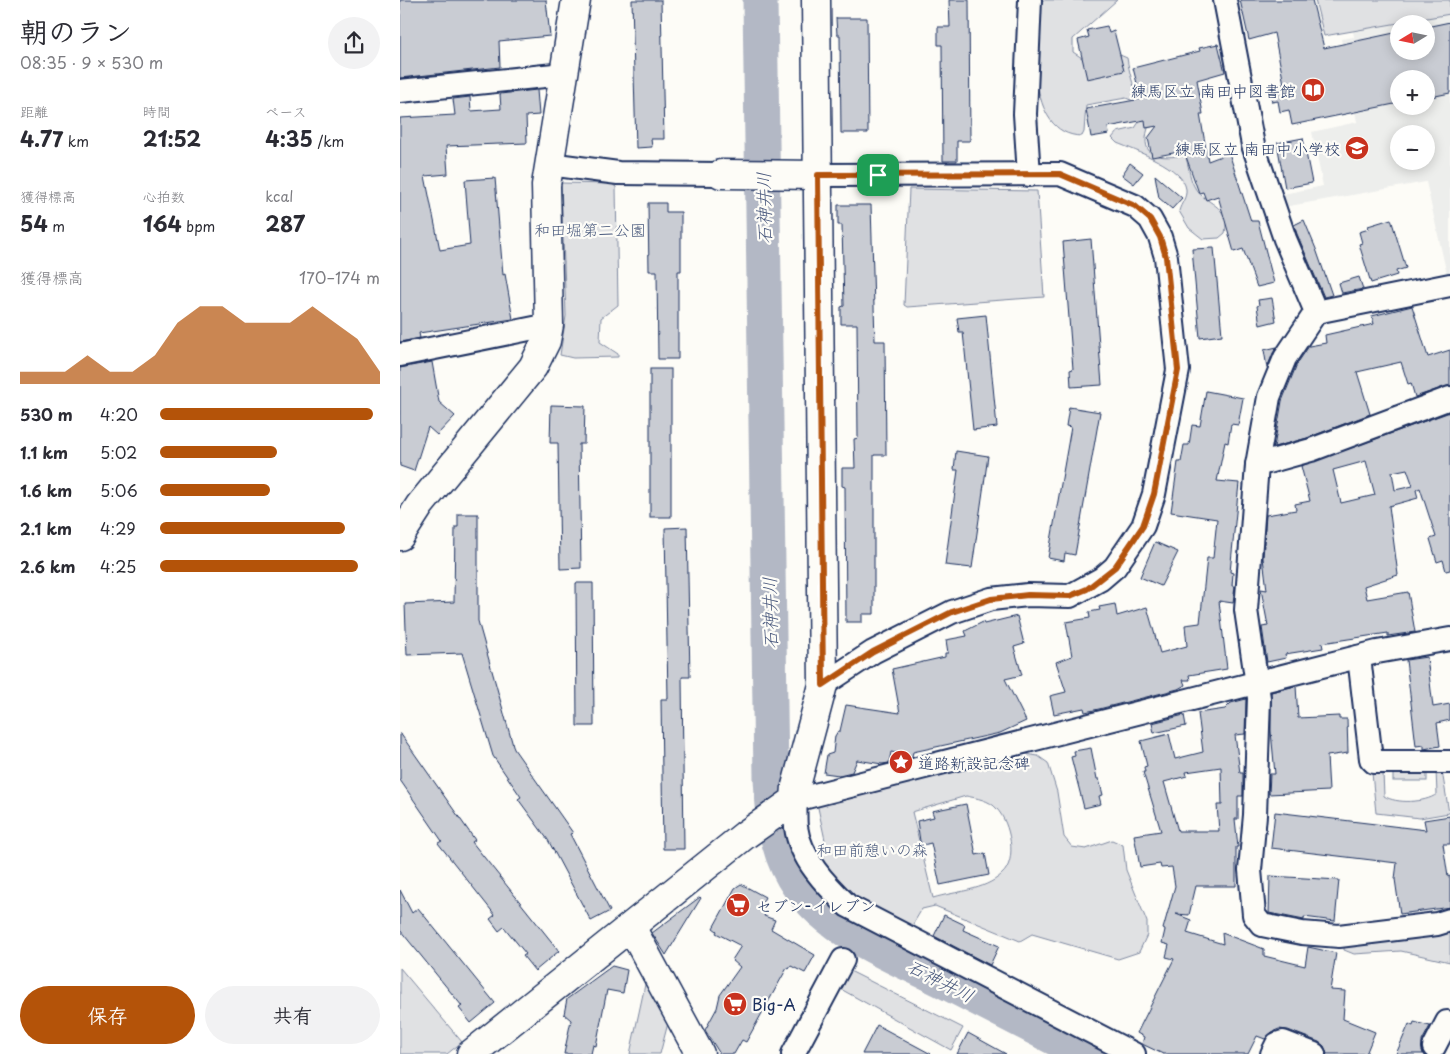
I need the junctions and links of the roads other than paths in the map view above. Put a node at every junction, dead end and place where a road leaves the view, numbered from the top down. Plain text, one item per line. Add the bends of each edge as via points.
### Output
1 (576, 0) edge
2 (816, 0) edge
3 (1030, 0) edge
4 (1225, 0) edge
5 (564, 74) junction
6 (400, 91) edge
7 (549, 164) junction
8 (721, 174) joint
9 (818, 175) junction
10 (1029, 175) junction
11 (1450, 285) edge
12 (1316, 312) junction
13 (549, 325) junction
14 (400, 355) edge
15 (1450, 398) edge
16 (1257, 465) junction
17 (400, 536) edge
18 (1450, 640) edge
19 (1359, 657) junction
20 (1256, 683) junction
21 (823, 685) junction
22 (1450, 762) edge
23 (792, 801) junction
24 (1450, 920) edge
25 (632, 927) junction
26 (843, 960) dead end
27 (1447, 1022) dead end
28 (1437, 1052) edge
29 (471, 1054) edge
30 (700, 1054) edge
31 (793, 1054) edge
32 (1134, 1054) edge
33 (1272, 1054) edge
34 (1314, 1054) edge

1 - 5 street
2 - 9 street
3 - 10 street via 1025,114
4 - 12 street via 1253,145 1285,240
5 - 6 street
5 - 7 street
7 - 8 street via 618,172
7 - 13 street via 546,185
8 - 9 street
9 - 10 street
9 - 21 street
10 - 21 street via 1060,174 1135,206 1150,219 1160,237 1166,257 1178,370 1154,494 1143,526 1115,567 1087,589 1070,596 1028,595 991,599 952,612 873,652
11 - 12 street
12 - 16 street via 1286,358 1269,397
13 - 14 street
13 - 17 street via 546,340 533,366 420,505
15 - 16 street via 1311,450
16 - 20 street via 1246,610
18 - 19 street
19 - 20 street
19 - 22 street via 1371,759 1374,762
20 - 23 street
20 - 24 street via 1259,727 1250,870 1254,915 1262,925 1339,936
21 - 23 street
23 - 25 street
23 - 32 street via 801,845 821,878 848,906
25 - 29 street
25 - 30 street
26 - 31 street
27 - 28 street
33 - 34 street via 1276,1044 1283,1042

